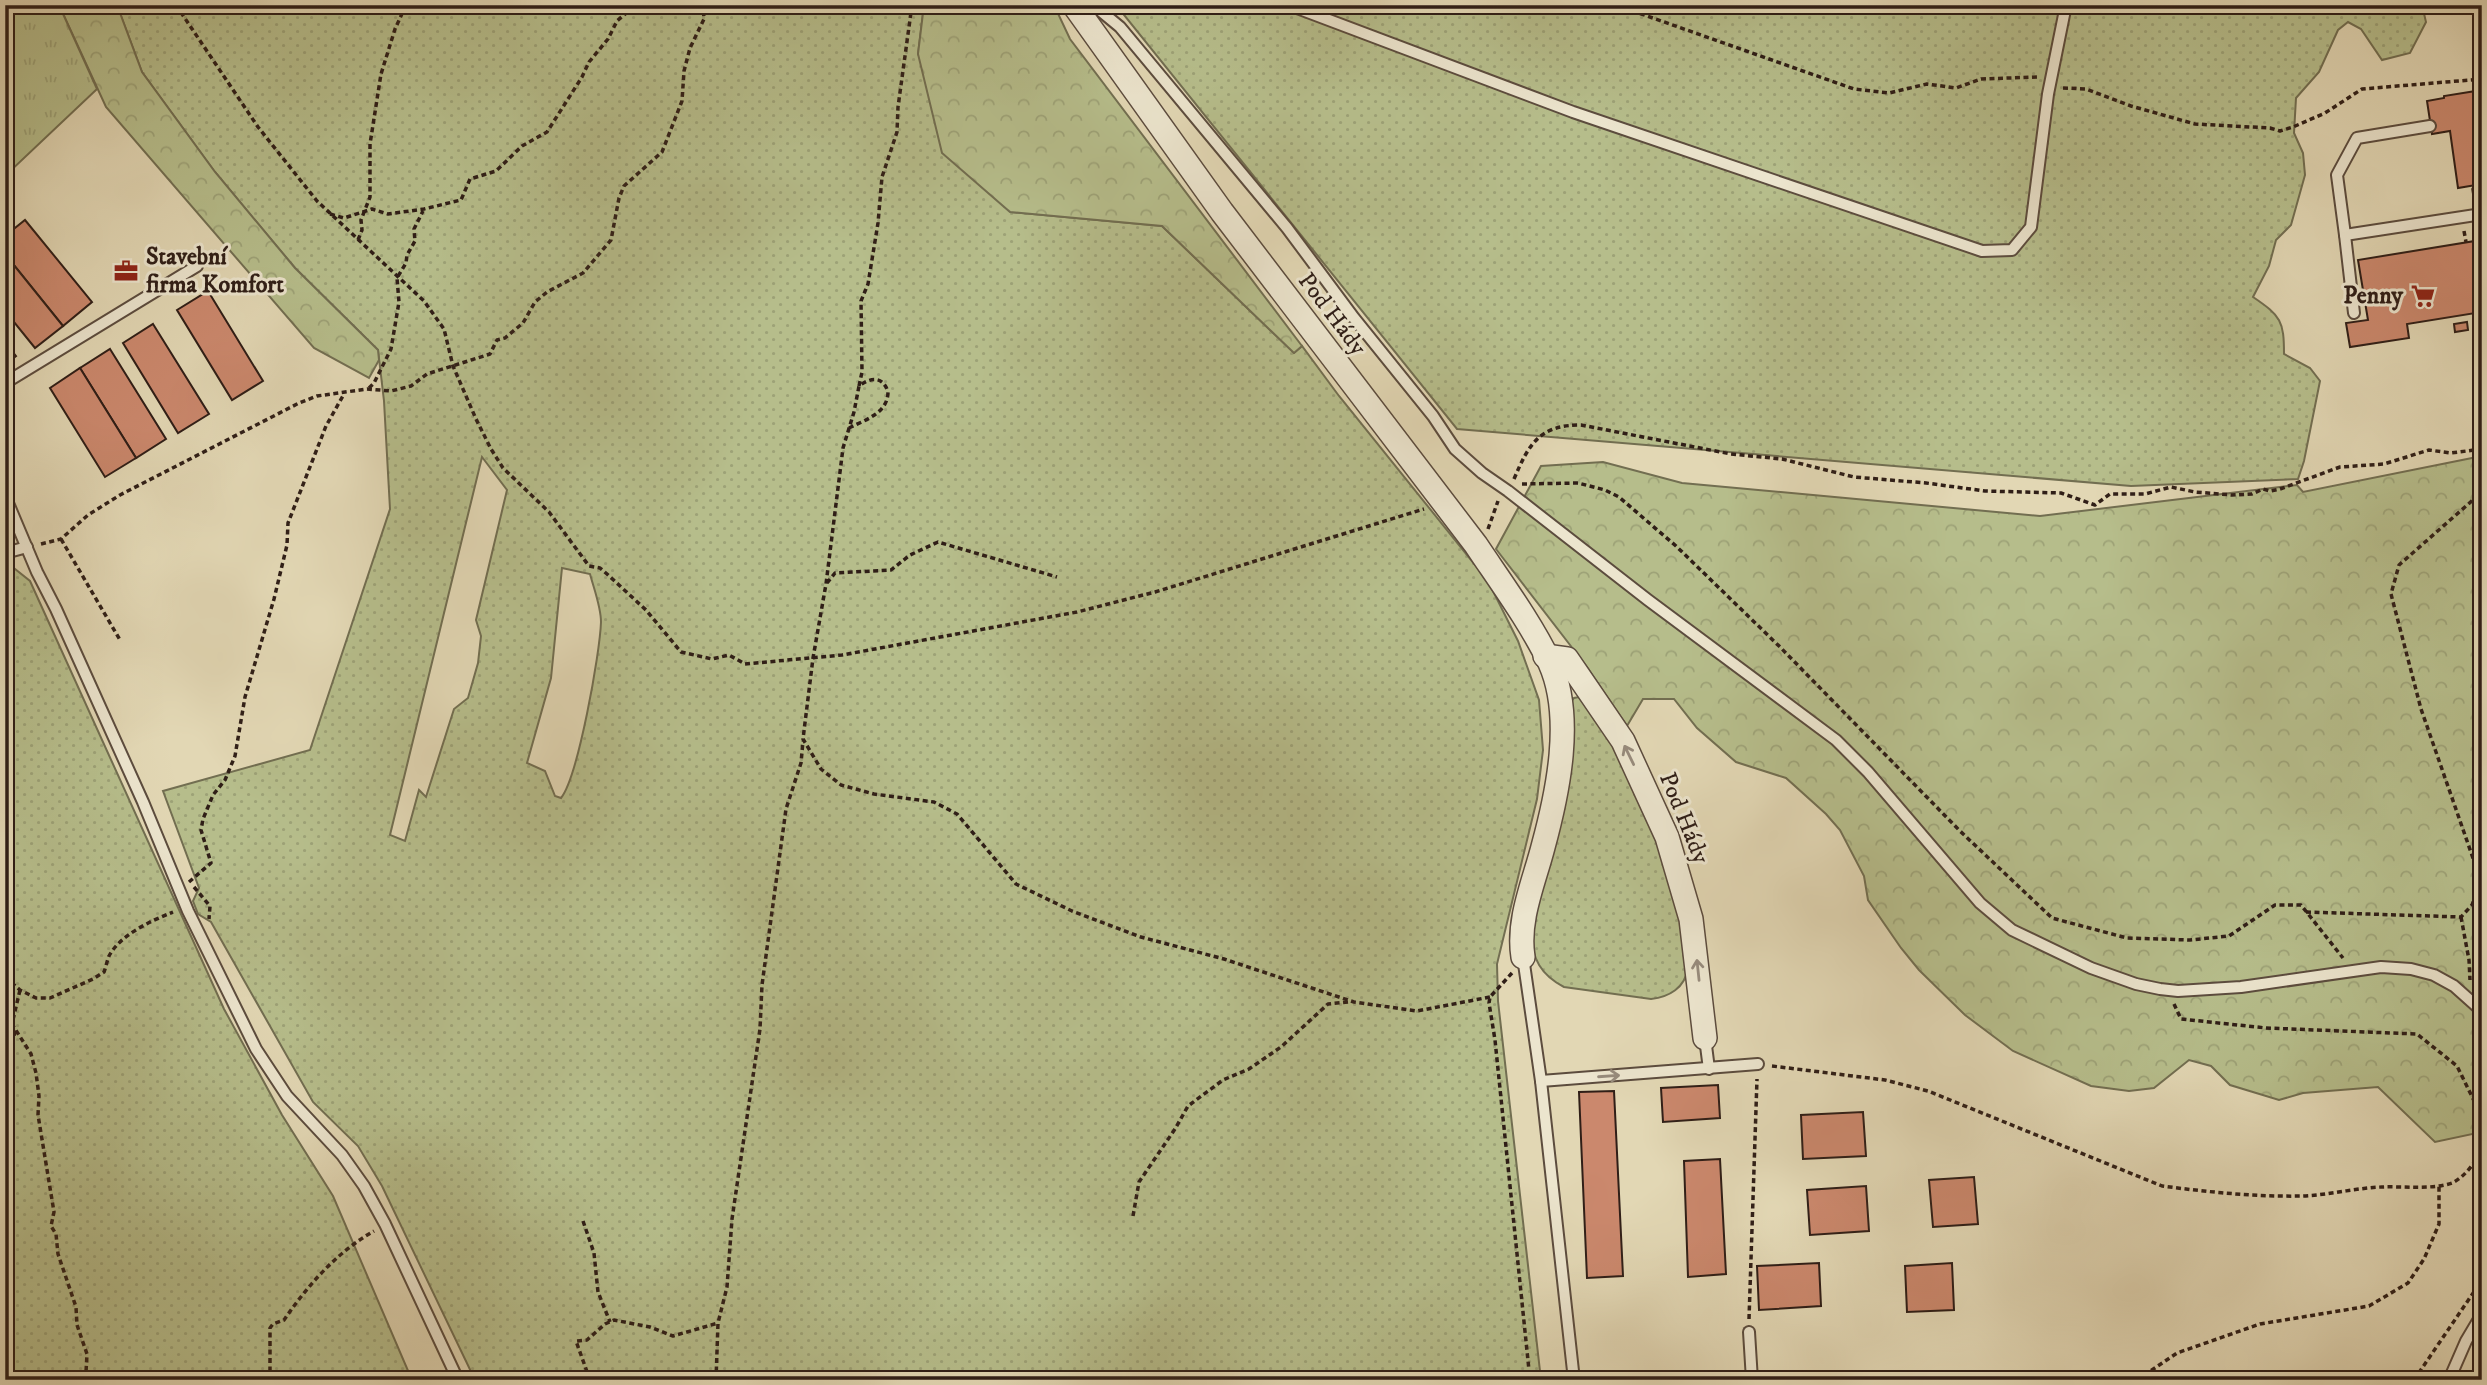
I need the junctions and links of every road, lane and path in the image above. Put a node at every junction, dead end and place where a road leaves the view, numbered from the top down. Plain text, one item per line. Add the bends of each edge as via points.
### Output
1 (176, 5) edge
2 (406, 5) edge
3 (643, 5) edge
4 (703, 5) edge
5 (912, 5) edge
6 (1289, 5) edge
7 (2066, 5) edge
8 (1086, 7) edge
9 (2430, 126) dead end
10 (424, 209) junction
11 (364, 210) junction
12 (327, 213) junction
13 (2482, 214) edge
14 (2345, 235) junction
15 (358, 241) junction
16 (197, 266) dead end
17 (397, 278) junction
18 (2354, 313) dead end
19 (453, 366) junction
20 (5, 383) edge
21 (859, 386) junction
22 (367, 389) junction
23 (344, 394) junction
24 (849, 428) junction
25 (2482, 449) edge
26 (1508, 491) junction
27 (2482, 492) edge
28 (5, 496) edge
29 (1438, 496) junction
30 (61, 538) junction
31 (1476, 545) junction
32 (27, 547) junction
33 (5, 554) edge
34 (1057, 577) dead end
35 (826, 584) junction
36 (120, 640) dead end
37 (1545, 656) junction
38 (813, 657) junction
39 (803, 739) junction
40 (188, 883) dead end
41 (178, 909) dead end
42 (2306, 912) junction
43 (2461, 917) junction
44 (1523, 957) junction
45 (2353, 971) junction
46 (5, 977) edge
47 (20, 990) junction
48 (2178, 992) junction
49 (1490, 997) junction
50 (2472, 1001) junction
51 (1354, 1002) junction
52 (2482, 1010) edge
53 (16, 1030) junction
54 (1705, 1038) joint
55 (5, 1049) edge
56 (1758, 1064) junction
57 (1709, 1069) junction
58 (1541, 1081) junction
59 (2482, 1117) edge
60 (2482, 1146) edge
61 (2439, 1185) junction
62 (1133, 1216) dead end
63 (583, 1221) dead end
64 (385, 1224) junction
65 (2482, 1280) edge
66 (2482, 1314) edge
67 (610, 1322) junction
68 (719, 1323) junction
69 (1749, 1332) joint
70 (88, 1380) edge
71 (271, 1380) edge
72 (458, 1380) edge
73 (590, 1380) edge
74 (716, 1380) edge
75 (1530, 1380) edge
76 (1574, 1380) edge
77 (1752, 1380) edge
78 (2137, 1380) edge
79 (2414, 1380) edge
80 (2449, 1380) edge

1 - 12 path via 272,147
2 - 11 path via 381,74 370,144 370,197
3 - 10 path via 617,21 547,132 522,146 496,171 470,179 461,200
4 - 19 path via 704,19 684,71 682,101 662,152 624,186 611,240 583,273 535,302 523,323 493,344 490,354
5 - 21 path via 897,132 882,177 862,301
6 - 7 lane via 1573,112 1982,251 2012,250 2031,227 2048,94
8 - 26 lane via 1120,27 1287,228 1454,449
8 - 29 street, Pod Hády via 1222,212
9 - 14 lane via 2357,138 2337,175
10 - 11 path via 388,214
10 - 17 path
11 - 12 path via 344,218
11 - 15 path
12 - 15 path
13 - 14 lane
14 - 18 lane
15 - 17 path
16 - 20 lane
17 - 19 path via 424,301 444,329
17 - 22 path via 399,302 391,349
19 - 22 path via 427,374 411,386 391,391
19 - 38 path via 475,419 503,468 549,512 590,566 600,568 646,610 681,652 712,659 729,655 745,664
21 - 24 path
21 - 24 path via 876,378 887,387 888,400 881,411
22 - 23 path
23 - 30 path via 299,403 120,495
23 - 40 path via 326,426 288,523 235,756 203,819 201,830 211,863
24 - 35 path
25 - 42 path via 2429,450 2384,464 2340,467 2252,494 2171,487 2145,494 2109,494 2095,505 2061,493 1984,491 1854,477 1782,458 1731,454 1565,425 1541,435 1527,449 1512,485 1578,483 1619,497 1780,647 2052,918 2127,938 2190,940 2229,936 2275,905 2301,905
26 - 31 path via 1494,506 1490,526
26 - 48 lane via 1836,740 1980,903 2012,930 2091,968
27 - 43 path via 2399,565 2391,594 2421,709 2481,881 2472,905
28 - 32 lane
29 - 31 street, Pod Hády
29 - 38 path via 1413,512 1090,609
30 - 32 path
30 - 36 path
31 - 37 street, Pod Hády
32 - 33 lane
32 - 64 lane via 188,911 256,1049 286,1096 342,1155
34 - 35 path via 938,542 891,570 835,573
35 - 38 path
37 - 44 street, Pod Hády via 1558,694 1561,751 1552,813 1522,923
54 -> 37 street, Pod Hády via 1691,919 1667,837 1623,741 1593,695 1567,659
38 - 39 path
39 - 51 path via 821,769 841,785 934,802 957,814 1016,884 1072,911 1141,937
39 - 68 path via 801,764 786,809
41 - 47 path via 140,925 108,958 104,972 93,979 50,998 36,998
42 - 43 path
42 - 45 path
43 - 50 path
44 - 49 path
44 - 58 lane
45 - 48 lane
45 - 50 lane via 2411,969 2434,975
46 - 47 path
47 - 53 path via 12,1024
48 - 59 path via 2173,1005 2181,1019 2266,1028 2417,1034 2458,1066
49 - 51 path via 1417,1011
49 - 75 path
50 - 52 lane
51 - 62 path via 1328,1004 1282,1047 1188,1106 1139,1182
53 - 55 path
53 - 70 path via 36,1073 54,1212 51,1226 76,1307
54 - 57 lane
56 - 57 lane
56 - 61 path via 1885,1080 1928,1091 2162,1186 2302,1196
56 - 69 path
58 -> 57 lane
58 - 76 lane
60 - 61 path via 2464,1173 2454,1182
61 - 78 path via 2438,1224 2408,1283 2369,1306 2260,1324 2177,1353
63 - 67 path via 594,1253 598,1292
64 - 71 path via 334,1259 284,1320 273,1324
64 - 72 lane
65 - 79 path
66 - 80 lane
67 - 68 path via 650,1326 673,1336
67 - 73 path via 587,1340 576,1340
68 - 74 path
69 - 77 lane

